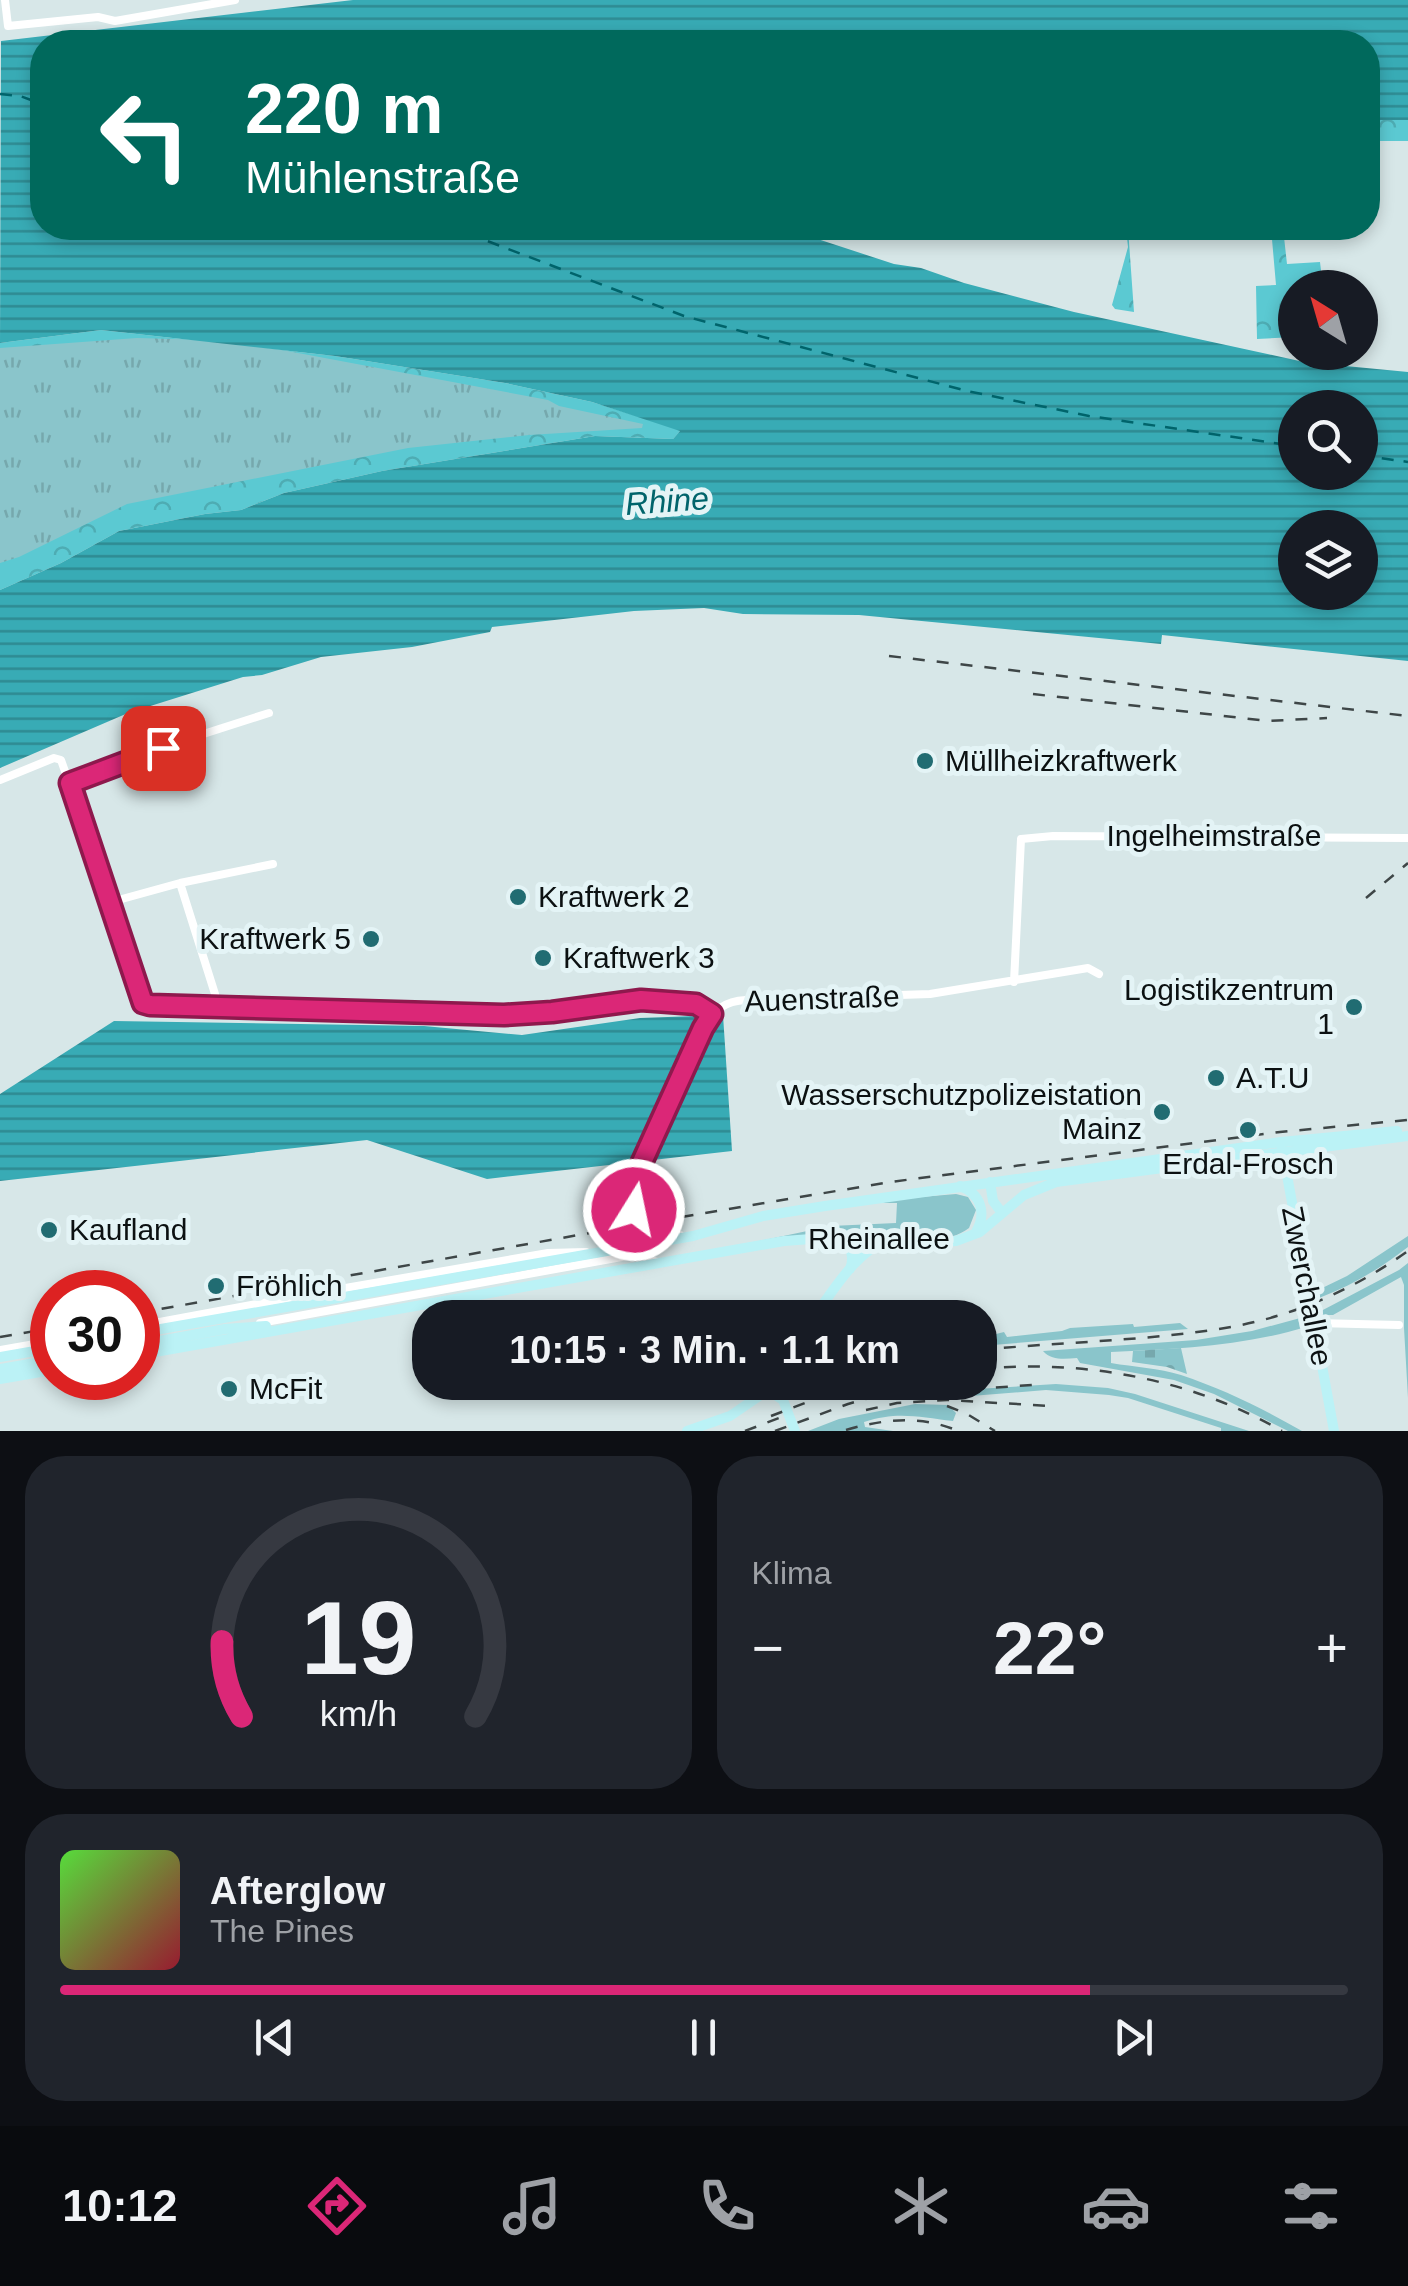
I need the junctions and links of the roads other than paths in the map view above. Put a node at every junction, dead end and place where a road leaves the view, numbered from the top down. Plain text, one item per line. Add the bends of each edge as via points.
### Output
1 (5, 0) edge
2 (234, 0) edge
3 (269, 714) dead end
4 (0, 780) edge
5 (70, 783) junction
6 (1408, 838) edge
7 (272, 864) dead end
8 (180, 883) junction
9 (111, 902) junction
10 (1099, 974) dead end
11 (1014, 982) junction
12 (215, 1006) junction
13 (712, 1014) junction
14 (1408, 1133) edge
15 (1282, 1146) junction
16 (1262, 1153) junction
17 (1286, 1170) junction
18 (990, 1182) junction
19 (960, 1186) junction
20 (630, 1195) junction
21 (1002, 1213) junction
22 (628, 1214) junction
23 (637, 1225) junction
24 (693, 1236) junction
25 (838, 1236) junction
26 (971, 1236) junction
27 (894, 1238) junction
28 (637, 1246) junction
29 (599, 1252) junction
30 (664, 1262) junction
31 (849, 1270) junction
32 (359, 1286) junction
33 (826, 1300) edge
34 (285, 1307) junction
35 (337, 1320) junction
36 (1315, 1323) junction
37 (1399, 1325) dead end
38 (160, 1326) edge
39 (160, 1327) edge
40 (226, 1329) junction
41 (160, 1341) edge
42 (30, 1349) edge
43 (160, 1351) edge
44 (0, 1354) edge
45 (30, 1364) edge
46 (0, 1370) edge
47 (30, 1374) edge
48 (0, 1379) edge
49 (753, 1400) edge
50 (783, 1400) edge
51 (688, 1431) edge
52 (794, 1431) edge
53 (1334, 1431) edge

1 - 2 street via 8,26 115,21
3 - 5 street
4 - 5 street via 56,757
5 - 9 street
6 - 11 street, Ingelheimstraße via 1021,839
7 - 8 street
8 - 9 street
8 - 12 street
9 - 12 street via 141,1001
10 - 11 street, Auenstraße via 1088,968
11 - 13 street, Auenstraße via 930,994 741,1000
12 - 13 street via 504,1015 634,1001 696,1004
13 - 20 street, Auenstraße
14 - 15 main road, Rheinallee
15 - 16 main road, Rheinallee
15 - 17 main road, Zwerchallee
15 - 18 main road, Rheinallee
16 - 17 main road
16 - 21 main road, Rheinallee via 1056,1182 1030,1191
17 - 36 main road, Zwerchallee
18 - 19 main road, Rheinallee
18 - 21 main road
19 - 24 main road, Rheinallee via 764,1216
19 - 26 main road via 982,1210
20 - 22 street, Auenstraße
20 - 23 street
21 - 26 main road, Rheinallee
22 - 28 street, Auenstraße
22 - 29 street via 624,1234
23 - 24 street
23 - 28 street
24 - 28 main road, Rheinallee
25 - 27 main road, Rheinallee
25 - 30 main road, Rheinallee
25 - 31 main road via 851,1249
26 - 27 main road, Rheinallee via 938,1244
27 - 31 main road via 871,1248
28 - 29 main road, Rheinallee
28 - 30 street via 648,1260
28 - 40 street, Rheinallee via 627,1256
29 - 32 street, Rheinallee via 548,1253
29 - 34 main road, Rheinallee
30 - 35 main road, Rheinallee
31 - 33 main road
32 - 34 street, Rheinallee
32 - 38 street, Rheinallee
34 - 39 main road, Rheinallee
35 - 40 main road, Rheinallee
35 - 43 main road, Rheinallee
36 - 37 street
36 - 53 main road, Zwerchallee
40 - 41 main road, Rheinallee
42 - 44 main road
45 - 46 main road
47 - 48 main road
49 - 51 main road
50 - 52 main road

